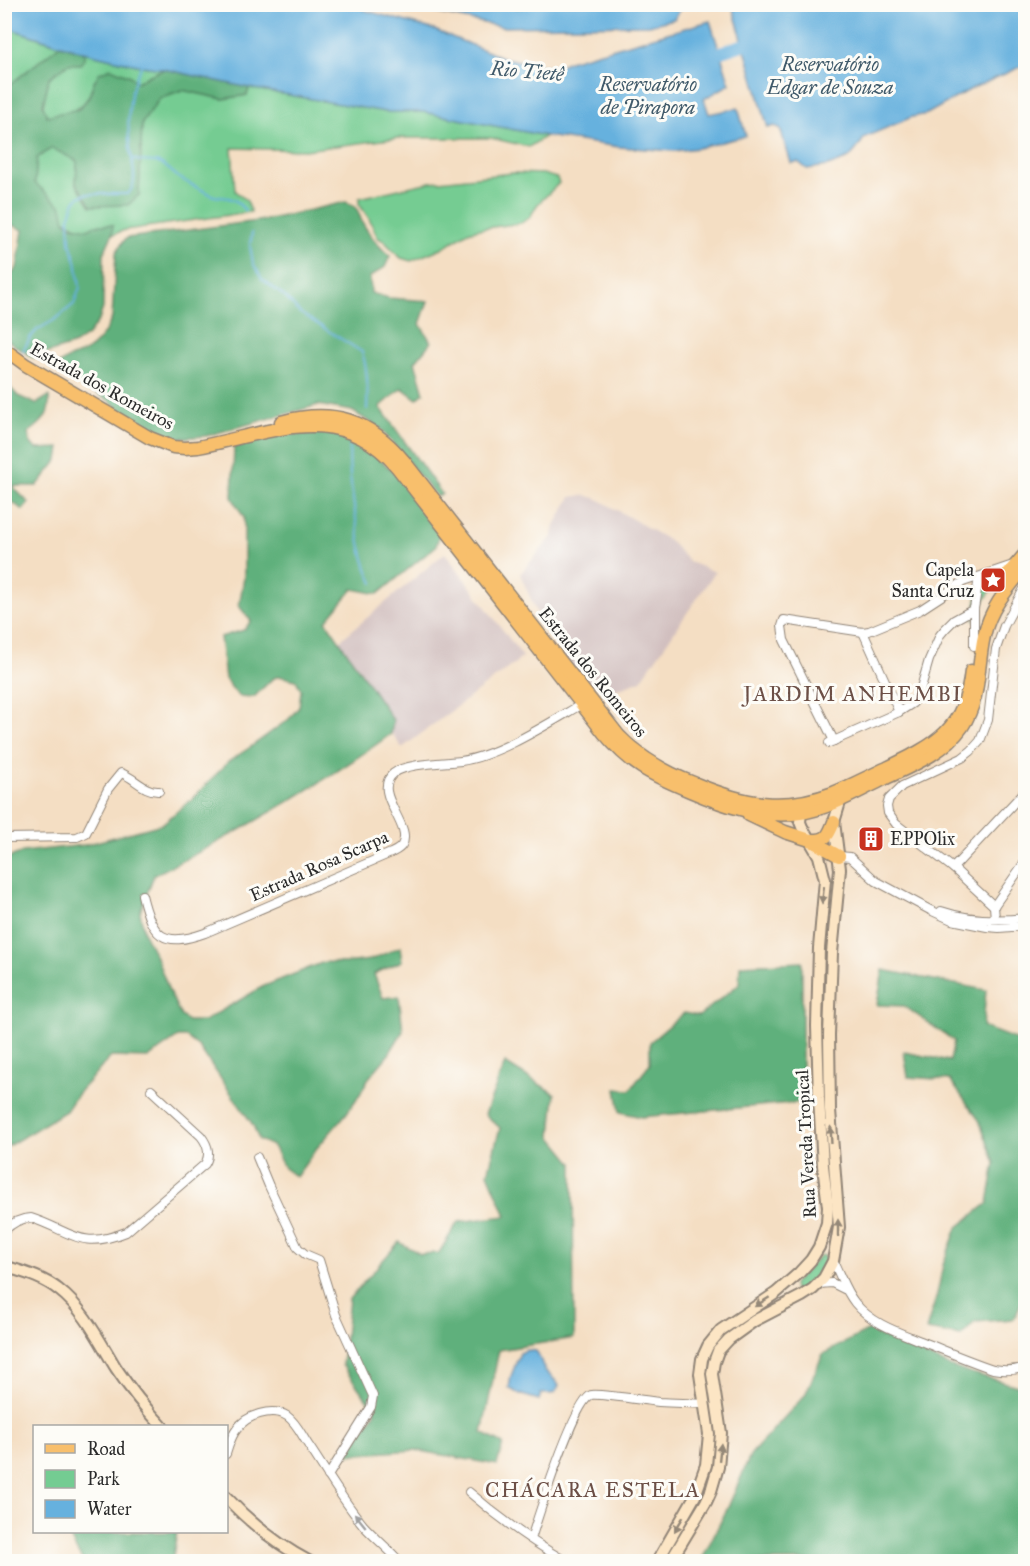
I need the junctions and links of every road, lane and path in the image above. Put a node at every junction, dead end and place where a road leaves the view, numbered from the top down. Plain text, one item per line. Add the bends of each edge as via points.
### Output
1 (4, 349) edge
2 (220, 442) junction
3 (1026, 553) edge
4 (1021, 565) edge
5 (979, 577) junction
6 (1025, 587) edge
7 (974, 609) junction
8 (863, 632) junction
9 (974, 646) junction
10 (582, 704) junction
11 (899, 712) junction
12 (1026, 789) edge
13 (159, 791) dead end
14 (837, 796) junction
15 (731, 807) junction
16 (801, 813) junction
17 (834, 822) junction
18 (4, 838) edge
19 (810, 840) junction
20 (839, 856) junction
21 (1026, 860) edge
22 (952, 868) junction
23 (142, 895) dead end
24 (924, 906) junction
25 (994, 906) junction
26 (995, 919) junction
27 (1025, 922) edge
28 (151, 1090) dead end
29 (257, 1157) dead end
30 (4, 1231) edge
31 (819, 1247) junction
32 (833, 1261) junction
33 (4, 1266) edge
34 (788, 1284) junction
35 (819, 1284) junction
36 (844, 1289) junction
37 (795, 1299) junction
38 (1026, 1367) edge
39 (705, 1404) junction
40 (161, 1425) edge
41 (228, 1448) edge
42 (327, 1476) junction
43 (468, 1492) dead end
44 (228, 1499) edge
45 (531, 1539) junction
46 (310, 1562) edge
47 (400, 1562) edge
48 (567, 1562) edge
49 (657, 1562) edge
50 (670, 1562) edge

1 - 2 main road, Estrada dos Romeiros via 161,443 185,448
2 - 10 main road, Estrada dos Romeiros via 315,425 350,432 381,450
2 - 14 main road, Estrada dos Romeiros via 259,427 314,416 338,417 367,428 399,456 612,729 638,754 678,777 741,801 789,803
3 - 4 main road, Estrada dos Romeiros
4 - 5 street
4 - 9 main road, Estrada dos Romeiros via 987,603
4 - 14 main road, Estrada dos Romeiros via 990,616 975,700 956,734 924,759
5 - 7 street
5 - 8 street via 956,585 920,610
6 - 22 street via 996,649 988,720 980,741 962,758 903,786 887,806 896,824
7 - 9 street
7 - 11 street via 945,629 917,697
8 - 11 street
8 - 11 street via 789,620 783,622 782,630 832,742
9 - 14 main road, Estrada dos Romeiros via 964,706 944,735
10 - 15 main road, Estrada dos Romeiros via 612,742 640,767
10 - 23 street, Estrada Rosa Scarpa via 483,756 409,767 392,775 386,792 404,840 391,853 182,940 160,935
12 - 22 street
13 - 18 street via 121,773 83,836
14 - 16 main road, Estrada dos Romeiros via 824,807
14 - 17 street
15 - 16 main road, Estrada dos Romeiros via 769,814
15 - 19 main road
16 - 19 street, Rua Vereda Tropical via 800,822
17 - 19 main road via 825,838
17 - 20 street, Rua Vereda Tropical
19 - 20 main road
19 -> 31 street, Rua Vereda Tropical via 825,880 817,1055 828,1216
20 - 24 street via 850,857 876,881
32 -> 20 street, Rua Vereda Tropical via 839,1227 829,1035
21 - 25 street
22 - 25 street
24 - 26 street
24 - 27 street via 963,924 999,928
25 - 26 street
26 - 27 street
28 - 30 street via 201,1136 208,1151 205,1164 126,1232 111,1238 76,1238 31,1218 16,1221
29 - 42 street via 298,1248 319,1260 336,1315 373,1396 371,1407
31 - 32 street
31 - 34 street, Rua Vereda Tropical
32 - 35 street, Rua Vereda Tropical
32 - 36 street
33 - 40 street via 48,1282 67,1296 139,1401
34 - 37 street
34 -> 39 street, Rua Vereda Tropical via 731,1322 712,1340 700,1374
35 - 36 street via 831,1283
35 - 37 street, Rua Vereda Tropical
36 - 38 street via 867,1314 906,1337 993,1369
50 -> 37 street, Rua Vereda Tropical via 706,1502 718,1467 721,1433 712,1374 716,1356 741,1330
39 - 45 street via 605,1395 588,1397 567,1439
39 -> 49 street, Rua Vereda Tropical via 709,1444 704,1476
41 - 42 street via 240,1425 250,1418 263,1413 281,1414 297,1426
47 -> 42 street via 364,1526
43 - 45 street
44 - 46 street via 274,1540
45 - 48 street

